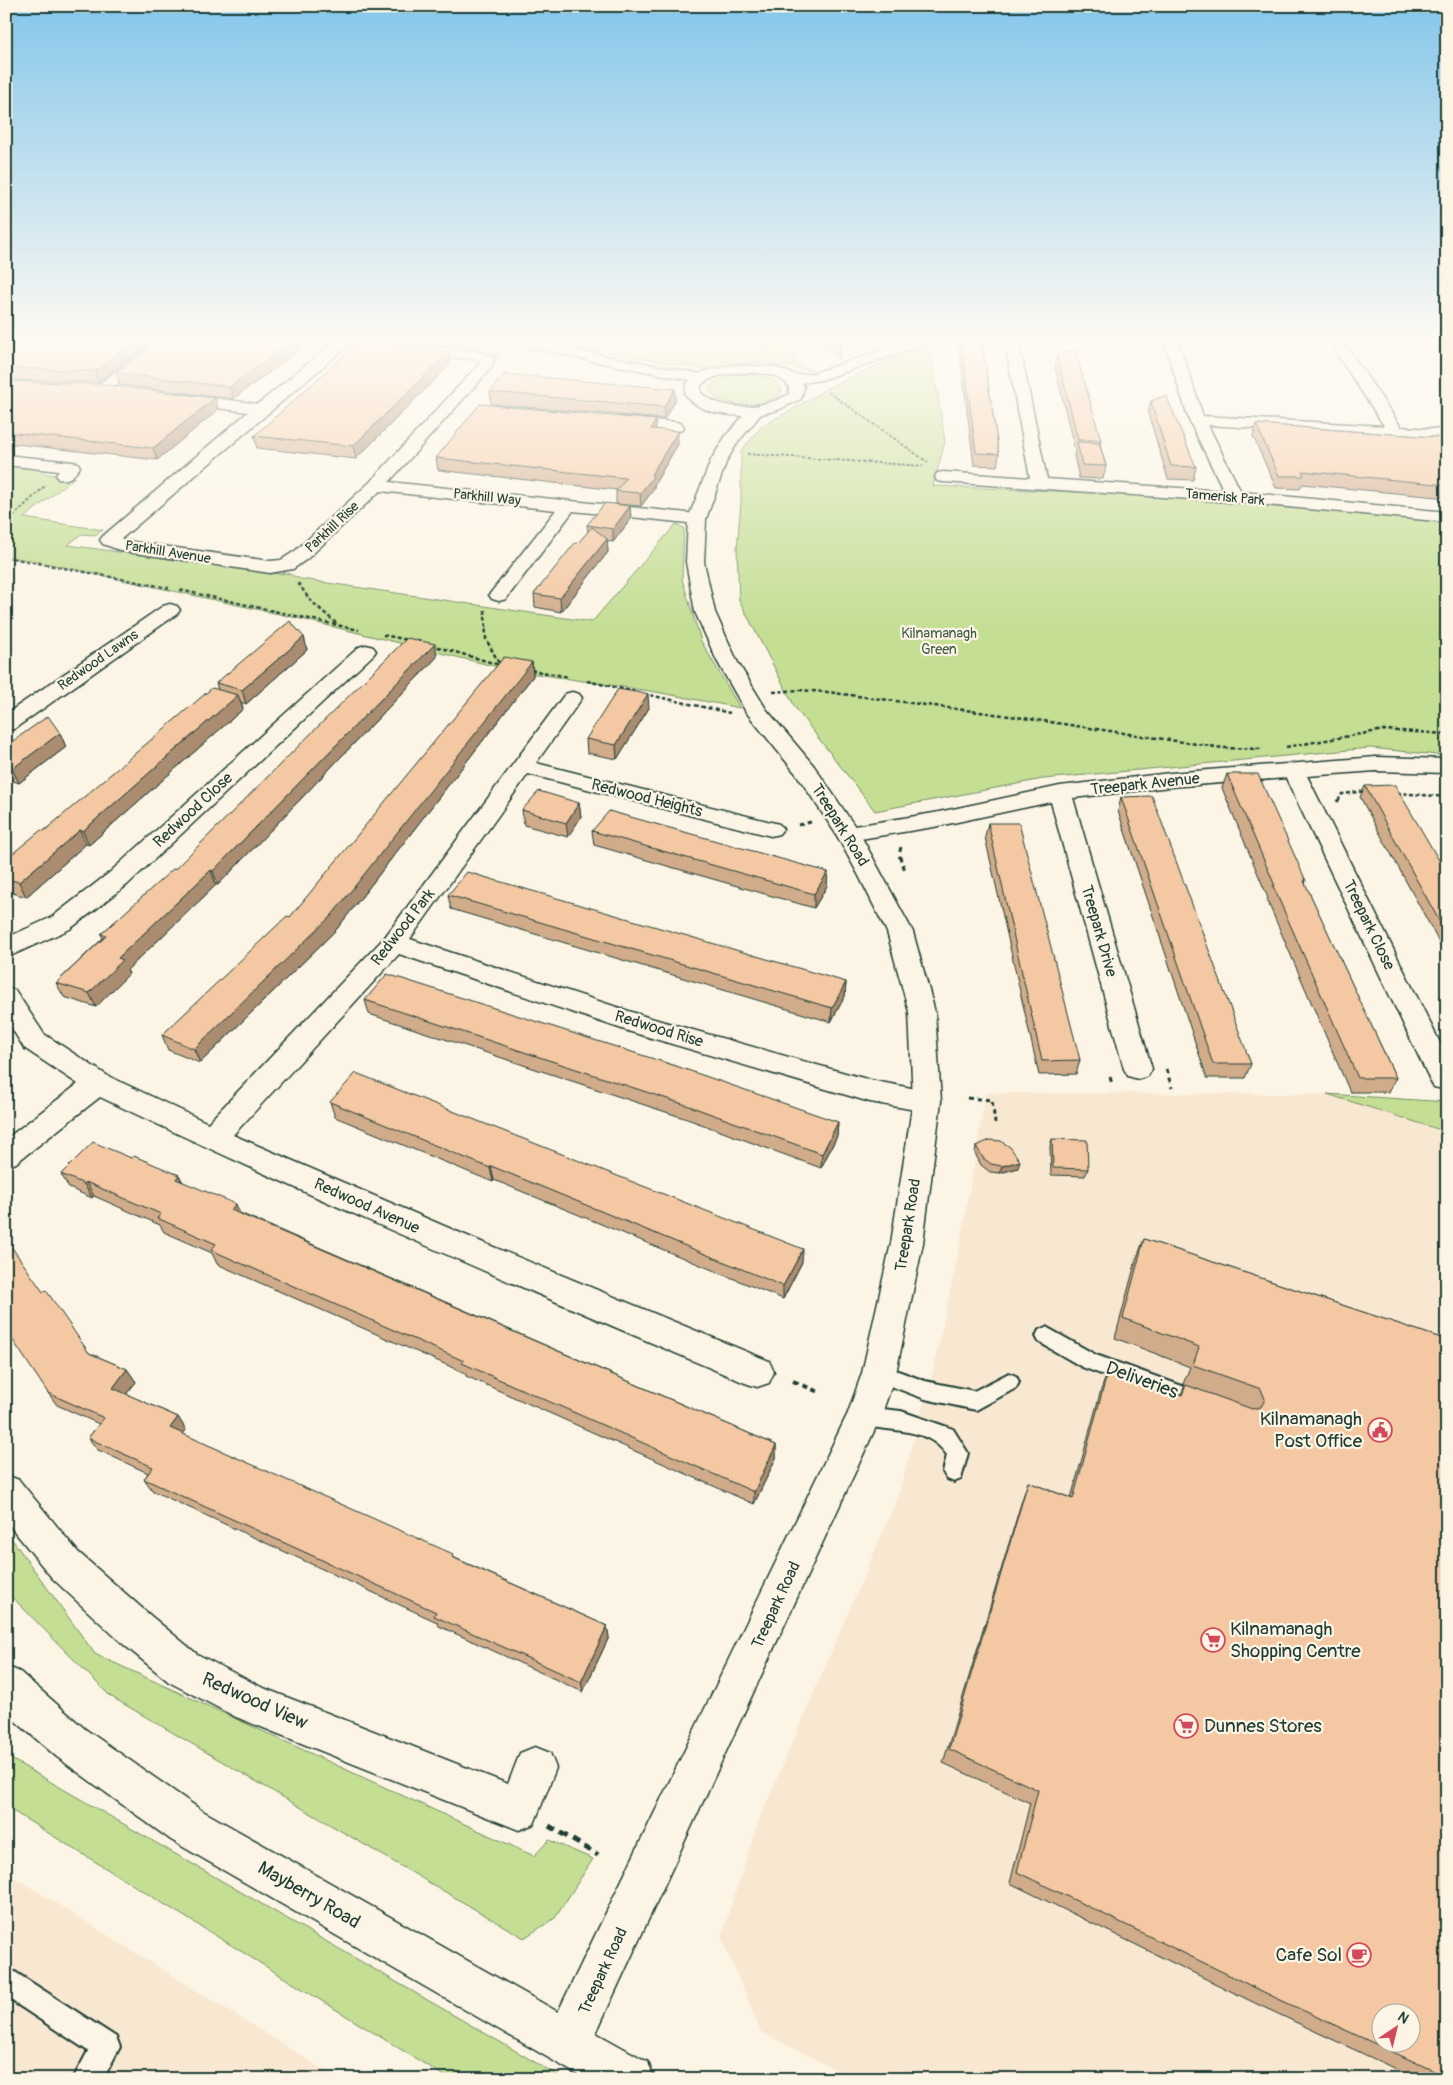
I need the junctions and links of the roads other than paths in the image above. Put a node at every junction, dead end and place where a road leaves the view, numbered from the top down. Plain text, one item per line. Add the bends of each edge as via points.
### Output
1 (230, 435) edge
2 (422, 435) edge
3 (735, 435) edge
4 (1029, 435) edge
5 (1205, 435) edge
6 (6, 460) edge
7 (57, 477) road end
8 (943, 477) dead end
9 (1038, 483) junction
10 (376, 486) junction
11 (1235, 497) junction
12 (570, 505) junction
13 (1447, 517) edge
14 (697, 519) junction
15 (270, 567) joint
16 (493, 602) road end
17 (170, 610) dead end
18 (366, 651) dead end
19 (572, 698) dead end
20 (16, 706) edge
21 (6, 724) edge
22 (523, 766) junction
23 (1447, 766) edge
24 (1293, 770) junction
25 (1060, 793) junction
26 (771, 829) dead end
27 (848, 834) junction
28 (394, 943) junction
29 (6, 949) edge
30 (6, 997) edge
31 (1138, 1069) dead end
32 (1444, 1080) dead end
33 (98, 1084) junction
34 (927, 1101) junction
35 (212, 1138) junction
36 (6, 1155) edge
37 (1046, 1336) dead end
38 (757, 1372) dead end
39 (879, 1373) junction
40 (1009, 1382) dead end
41 (1216, 1407) edge
42 (864, 1416) junction
43 (954, 1472) dead end
44 (6, 1492) edge
45 (6, 1686) edge
46 (535, 1768) dead end
47 (6, 1981) edge
48 (567, 2044) junction
49 (87, 2079) edge
50 (630, 2079) edge

1 - 15 street, Parkhill Avenue via 103,541
2 - 10 street, Parkhill Rise
3 - 14 street, Treepark Road via 719,460
4 - 9 street
5 - 11 street
6 - 7 street via 72,467
8 - 9 street, Tamerisk Park
9 - 11 street, Tamerisk Park
10 - 12 street, Parkhill Way
10 - 15 street, Parkhill Rise via 301,556 286,565
11 - 13 street, Tamerisk Park
12 - 14 street, Parkhill Way
12 - 16 street
14 - 27 street, Treepark Road via 695,562 705,612 727,661 758,712 799,761
17 - 20 street, Redwood Lawns
18 - 29 street, Redwood Close via 118,879 61,923
19 - 22 street, Redwood Park
20 - 21 street
22 - 26 street, Redwood Heights
22 - 28 street, Redwood Park
23 - 24 street, Treepark Avenue via 1376,764
24 - 25 street, Treepark Avenue
24 - 32 street, Treepark Close
25 - 27 street, Treepark Avenue via 934,820
25 - 31 street, Treepark Drive
27 - 34 street, Treepark Road via 900,932 922,1012
28 - 34 street, Redwood Rise via 641,1025 870,1091
28 - 35 street, Redwood Park
30 - 33 street, Redwood Avenue via 34,1041
33 - 35 street, Redwood Avenue
33 - 36 street
34 - 39 street, Treepark Road via 908,1243
35 - 38 street, Redwood Avenue
37 - 41 lane, Deliveries via 1089,1360
39 - 40 lane via 925,1390 976,1401
39 - 42 street, Treepark Road
42 - 43 lane via 901,1420 946,1436 958,1453
42 - 48 street, Treepark Road
44 - 46 street, Redwood View via 65,1564 137,1630 183,1668 250,1703 519,1809
45 - 48 street, Mayberry Road via 71,1742 186,1825
47 - 49 lane via 106,2047
48 - 50 street, Mayberry Road

